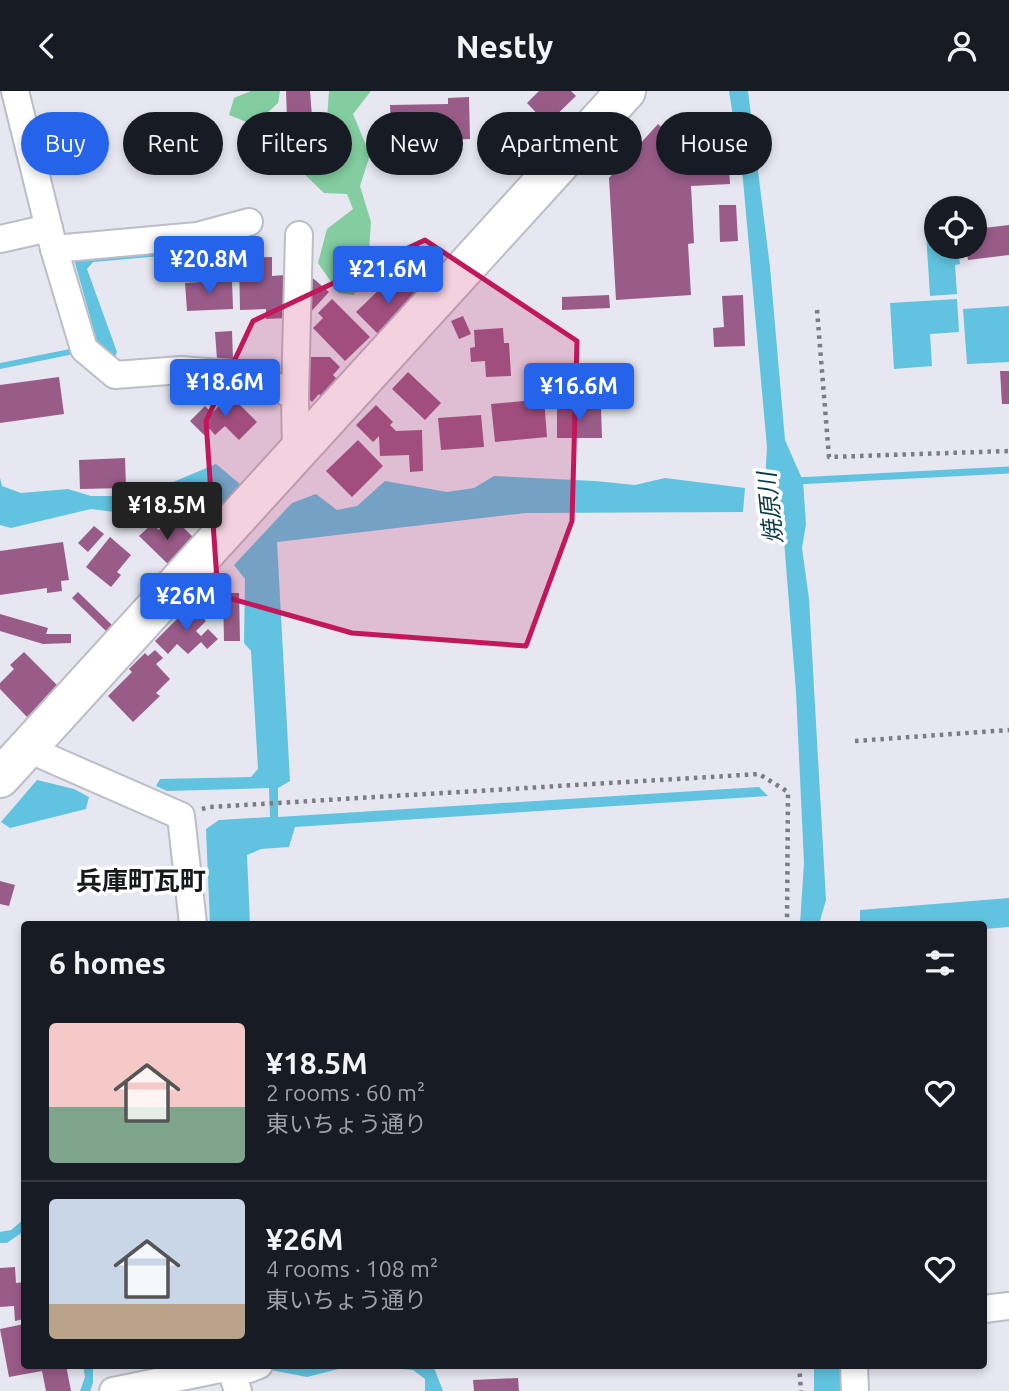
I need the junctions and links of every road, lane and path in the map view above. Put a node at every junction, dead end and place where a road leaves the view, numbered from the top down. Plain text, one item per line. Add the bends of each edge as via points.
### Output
1 (15, 91) edge
2 (626, 91) edge
3 (249, 222) dead end
4 (299, 235) dead end
5 (0, 239) edge
6 (52, 239) junction
7 (817, 310) dead end
8 (295, 397) junction
9 (1009, 451) edge
10 (296, 454) junction
11 (1009, 730) edge
12 (855, 741) dead end
13 (29, 750) junction
14 (0, 778) edge
15 (181, 816) junction
16 (194, 921) edge
17 (787, 921) edge
18 (1009, 1306) edge
19 (987, 1309) edge
20 (799, 1369) edge
21 (854, 1369) edge
22 (241, 1371) edge
23 (113, 1391) edge
24 (801, 1391) edge
25 (855, 1391) edge

1 - 6 street
2 - 10 main road
3 - 6 street via 197,236
4 - 8 street
5 - 6 street
6 - 8 street via 83,349 115,375 181,370 258,376
7 - 9 path via 829,457
8 - 10 street
10 - 13 main road
11 - 12 path
13 - 14 main road
13 - 15 street
15 - 16 street
15 - 17 path via 209,807 758,774 788,792
18 - 19 street
20 - 24 path
21 - 25 street
22 - 23 street

